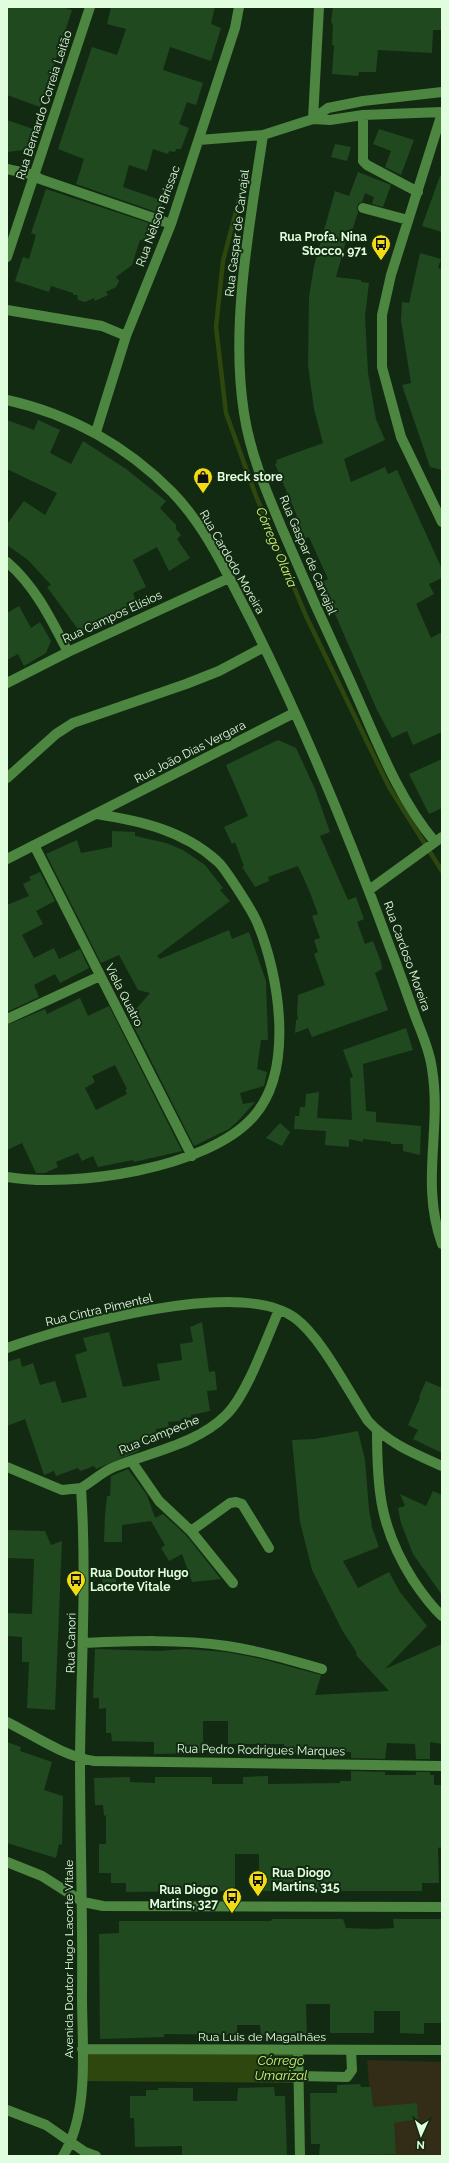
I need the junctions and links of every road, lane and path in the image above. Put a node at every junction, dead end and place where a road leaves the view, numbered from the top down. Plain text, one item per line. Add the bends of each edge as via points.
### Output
1 (90, 7) edge
2 (239, 7) edge
3 (319, 7) edge
4 (442, 92) edge
5 (442, 113) edge
6 (363, 115) junction
7 (314, 119) junction
8 (263, 135) junction
9 (199, 140) junction
10 (7, 169) edge
11 (34, 174) junction
12 (418, 192) junction
13 (363, 208) dead end
14 (408, 220) junction
15 (171, 224) junction
16 (7, 257) edge
17 (7, 310) edge
18 (126, 336) junction
19 (7, 400) edge
20 (96, 432) junction
21 (442, 497) edge
22 (431, 498) junction
23 (442, 522) edge
24 (7, 562) edge
25 (229, 578) junction
26 (264, 647) junction
27 (68, 652) junction
28 (7, 683) edge
29 (294, 713) junction
30 (7, 778) edge
31 (97, 814) junction
32 (436, 842) edge
33 (34, 845) junction
34 (7, 859) edge
35 (369, 890) junction
36 (100, 976) junction
37 (7, 1019) edge
38 (192, 1156) junction
39 (7, 1177) edge
40 (442, 1244) edge
41 (279, 1310) junction
42 (7, 1348) edge
43 (377, 1431) junction
44 (132, 1462) junction
45 (442, 1466) edge
46 (7, 1467) edge
47 (81, 1488) junction
48 (191, 1530) junction
49 (269, 1548) dead end
50 (233, 1583) dead end
51 (442, 1616) edge
52 (84, 1643) junction
53 (322, 1669) dead end
54 (7, 1722) edge
55 (80, 1759) junction
56 (442, 1766) edge
57 (7, 1862) edge
58 (83, 1902) junction
59 (442, 1907) edge
60 (82, 2049) junction
61 (298, 2050) junction
62 (351, 2050) junction
63 (442, 2050) edge
64 (298, 2076) junction
65 (7, 2110) edge
66 (72, 2142) junction
67 (63, 2156) edge
68 (96, 2156) edge
69 (300, 2156) edge

1 - 11 street, Rua Bernardo Correia Leitão
2 - 9 street, Rua Nélson Brissac via 235,28
3 - 7 street
4 - 7 street via 363,101 328,108
5 - 6 street
5 - 12 street
6 - 7 street via 330,120
6 - 12 street via 363,161
7 - 8 street
8 - 9 street
8 - 32 street, Rua Gaspar de Carvajal via 250,218 238,355 244,414 258,468 310,594 403,797
9 - 15 street, Rua Nélson Brissac
10 - 11 street
11 - 15 street via 40,179
11 - 16 street, Rua Bernardo Correia Leitão
12 - 14 street
13 - 14 street
14 - 22 street via 390,275 382,315 382,367 401,437
15 - 18 street, Rua Nélson Brissac
17 - 18 street via 102,326
18 - 20 street, Rua Nélson Brissac
19 - 20 street, Rua Cardodo Moreira via 61,416
20 - 25 street, Rua Cardodo Moreira via 146,467 172,493 198,522
21 - 22 street
22 - 23 street
24 - 27 street via 39,598
25 - 26 street, Rua Cardodo Moreira
25 - 27 street, Rua Campos Elísios
26 - 29 street, Rua Cardodo Moreira
26 - 30 street via 219,671 73,723 56,734
27 - 28 street, Rua Campos Elísios
29 - 31 street, Rua João Dias Vergara
29 - 35 street, Rua Cardoso Moreira
31 - 33 street, Rua João Dias Vergara
31 - 38 street via 158,827 193,842 218,862 257,921 270,959 279,1031 277,1064 269,1093 254,1116 230,1136
32 - 35 street
33 - 34 street, Rua João Dias Vergara
33 - 36 street, Viela Quatro
35 - 40 street, Rua Cardoso Moreira via 425,1041 432,1068 434,1122 431,1197 436,1228
36 - 37 street
36 - 38 street, Viela Quatro
38 - 39 street via 159,1166 68,1180
41 - 42 street, Rua Cintra Pimentel via 245,1302 165,1308 122,1316
41 - 43 street, Rua Cintra Pimentel via 294,1317 310,1332
41 - 44 street, Rua Campeche via 237,1402 227,1415 213,1426 187,1439
43 - 45 street, Rua Cintra Pimentel via 390,1441
43 - 51 street via 381,1504 388,1532 403,1564
44 - 47 street, Rua Campeche via 104,1472
44 - 48 street via 159,1501
46 - 47 street via 62,1490
47 - 52 street, Rua Canori
48 - 49 street via 230,1503 236,1502 242,1504
48 - 50 street
52 - 53 street via 185,1643 227,1646 281,1657
52 - 55 street, Rua Canori
54 - 55 street
55 - 56 street, Rua Pedro Rodrigues Marques via 112,1762
55 - 58 street, Avenida Doutor Hugo Lacorte Vitale
57 - 58 street via 42,1876
58 - 59 street via 120,1907
58 - 60 street, Avenida Doutor Hugo Lacorte Vitale
60 - 61 street, Rua Luis de Magalhães
60 - 66 street, Avenida Doutor Hugo Lacorte Vitale via 81,2098
61 - 62 street, Rua Luis de Magalhães
61 - 64 street
62 - 63 street, Rua Luis de Magalhães
62 - 64 street via 352,2070 347,2077
64 - 69 street
65 - 66 street via 46,2125
66 - 67 street, Avenida Doutor Hugo Lacorte Vitale
66 - 68 street

